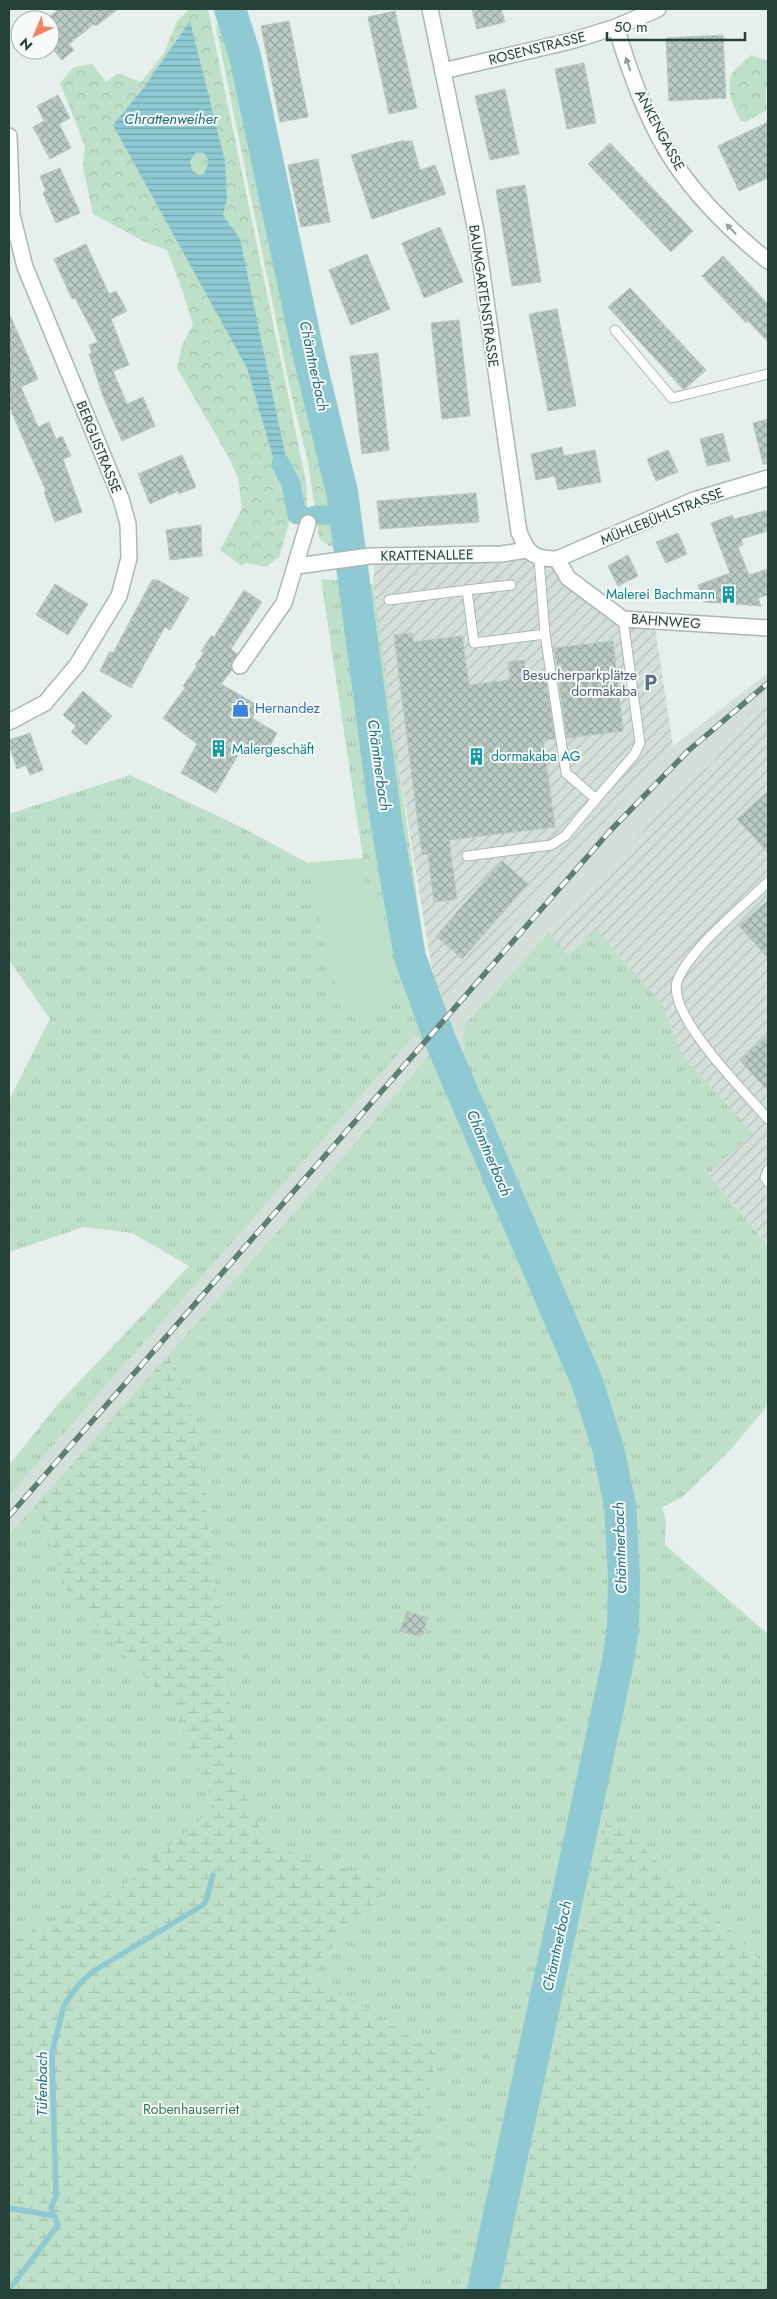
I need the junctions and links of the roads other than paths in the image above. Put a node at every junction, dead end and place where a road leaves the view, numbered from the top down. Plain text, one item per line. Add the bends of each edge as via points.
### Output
1 (430, 9) edge
2 (658, 9) edge
3 (616, 27) junction
4 (443, 71) junction
5 (9, 136) edge
6 (768, 261) edge
7 (615, 330) dead end
8 (768, 374) edge
9 (768, 478) edge
10 (308, 523) dead end
11 (526, 550) junction
12 (539, 559) junction
13 (557, 559) junction
14 (297, 566) junction
15 (511, 585) dead end
16 (467, 590) junction
17 (389, 600) dead end
18 (623, 619) junction
19 (768, 628) edge
20 (545, 634) junction
21 (240, 666) dead end
22 (9, 722) edge
23 (596, 799) junction
24 (467, 856) dead end
25 (768, 882) edge
26 (768, 1119) edge
27 (768, 1170) edge
28 (768, 1182) edge

1 - 4 street, BAUMGARTENSTRASSE
2 - 3 street, ROSENSTRASSE
3 - 4 street, ROSENSTRASSE
6 -> 3 street, ANKENGASSE via 705,202 673,161 633,78
4 - 11 street, BAUMGARTENSTRASSE via 476,230 519,532
5 - 22 street, BERGLISTRASSE via 12,215 25,267 121,500 128,524 129,558 119,596 77,665 45,703
7 - 8 lane via 672,398
9 - 13 street, MÜHLEBÜHLSTRASSE via 694,500
10 - 14 street
11 - 12 street
11 - 14 street, KRATTENALLEE via 502,554 369,556
12 - 13 street
12 - 20 lane
13 - 18 street, BAHNWEG via 568,578
14 - 21 street via 284,603
15 - 16 lane
16 - 17 lane
16 - 20 lane via 474,643
18 - 19 street, BAHNWEG
18 - 23 lane via 640,743 634,755
20 - 23 lane via 566,773
23 - 24 lane via 565,836 551,845
25 - 26 lane via 695,953 677,981 678,1005 700,1041
27 - 28 lane via 765,1178

